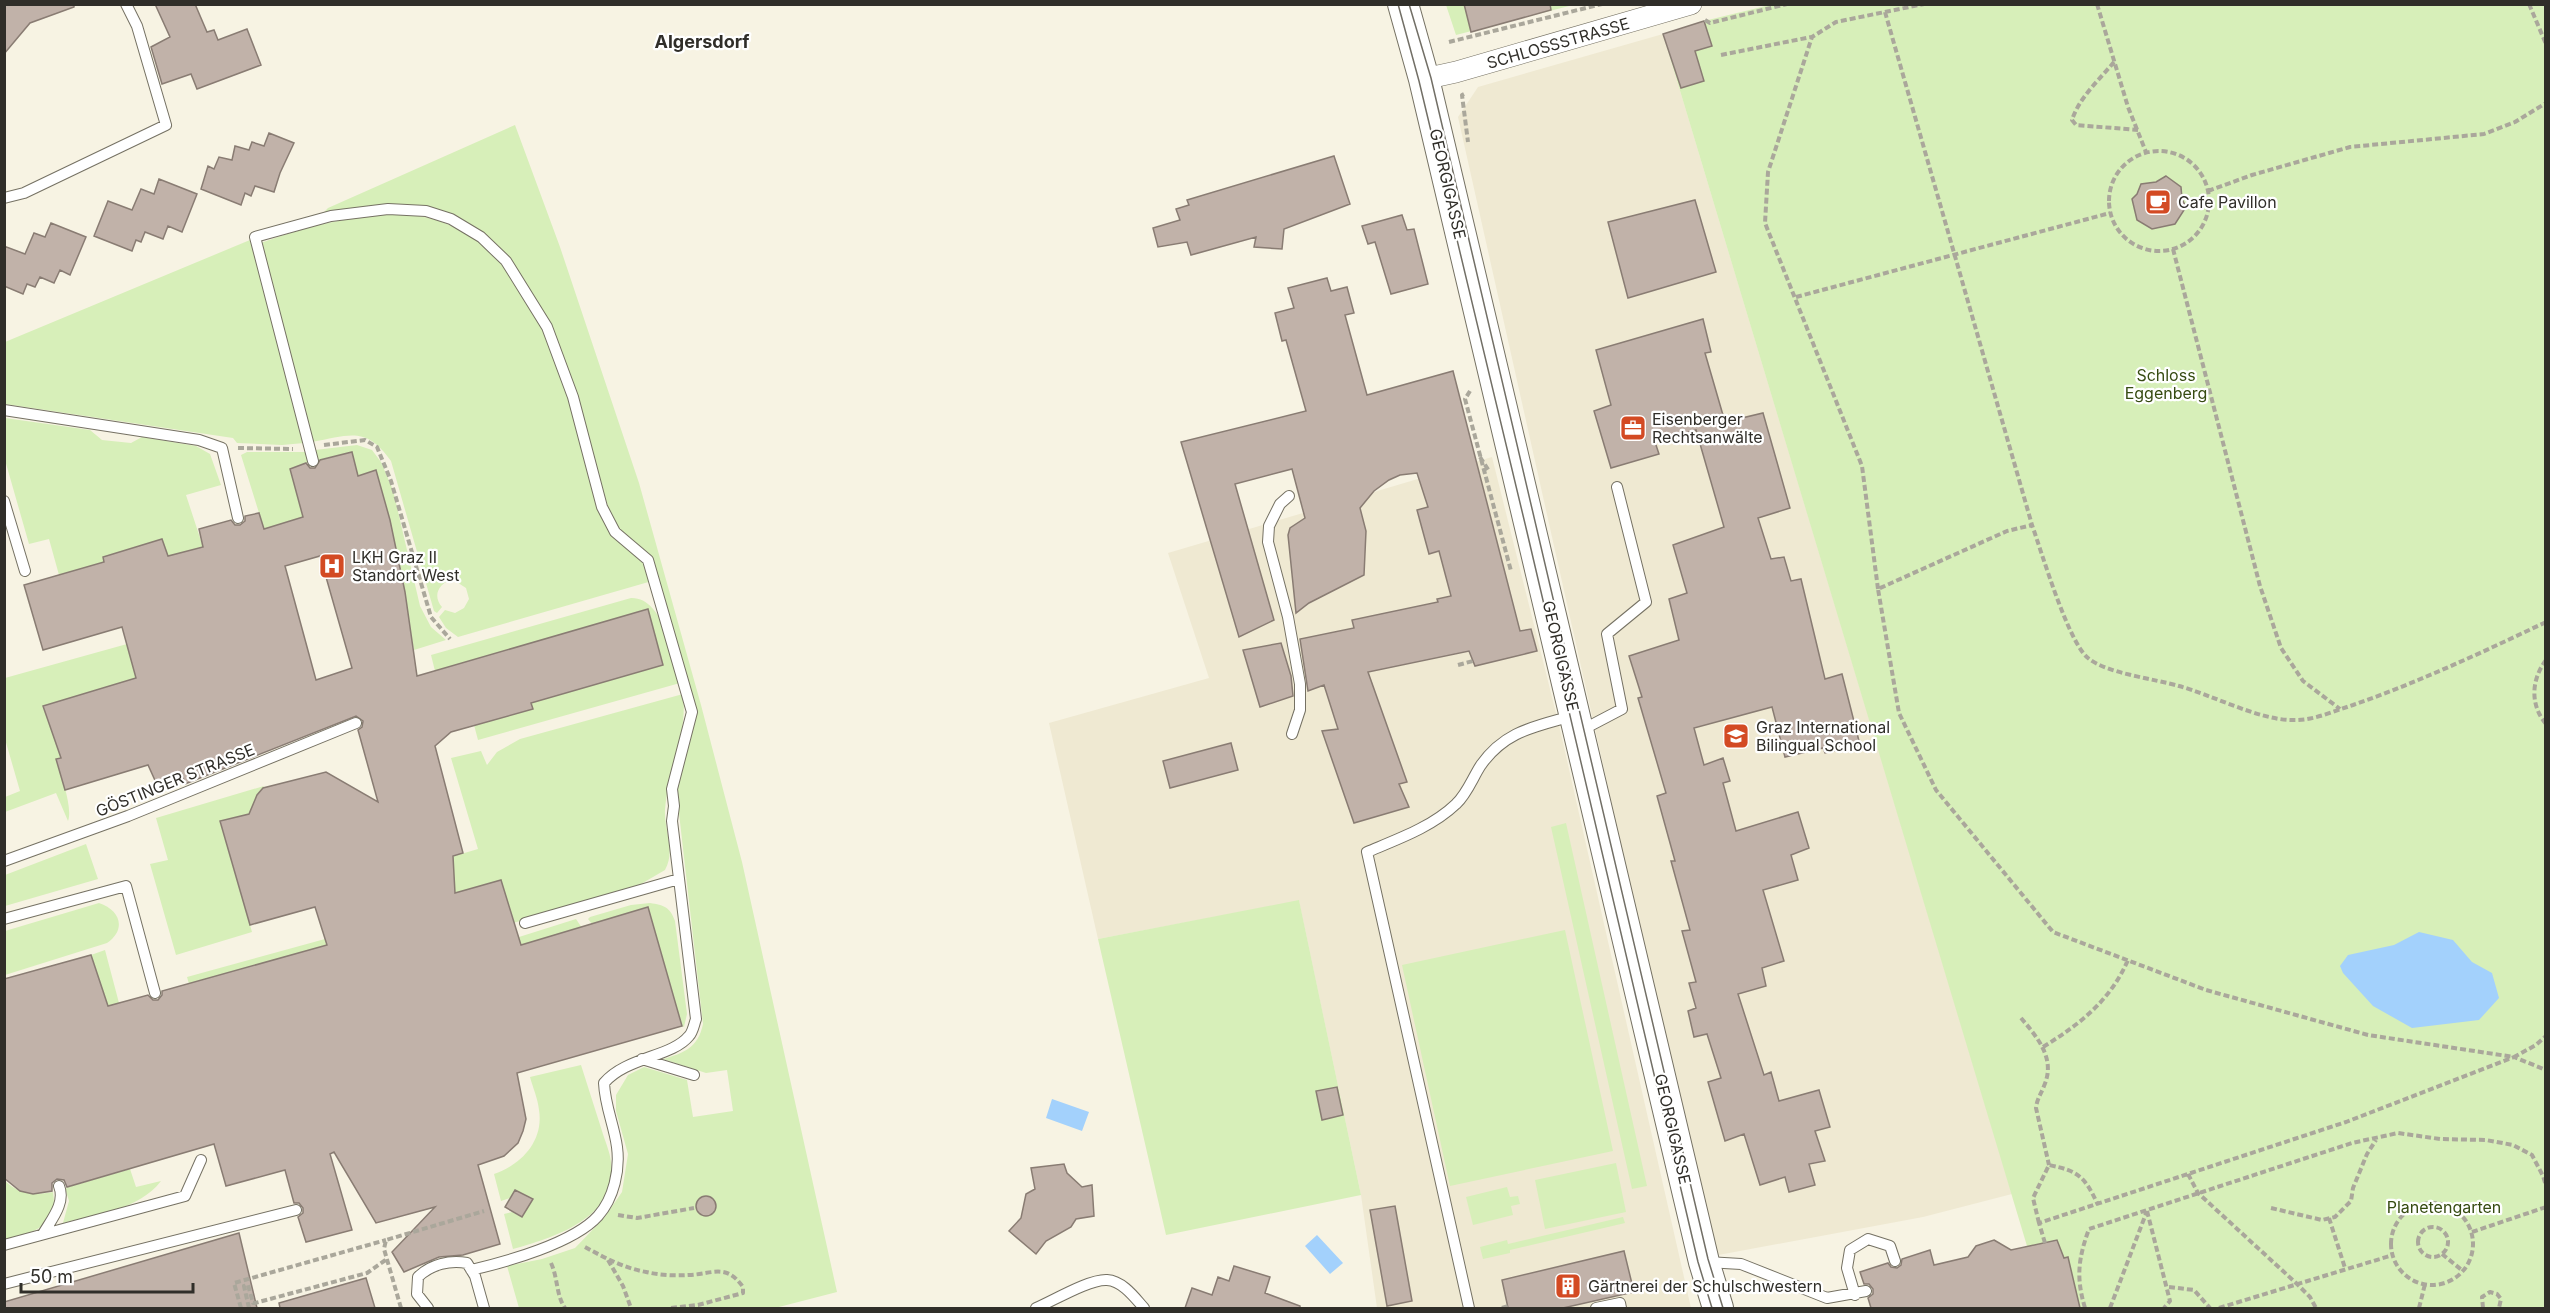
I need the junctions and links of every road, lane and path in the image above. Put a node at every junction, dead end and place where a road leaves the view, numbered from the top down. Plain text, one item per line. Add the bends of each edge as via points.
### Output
1 (126, 4) edge
2 (1403, 4) edge
3 (1602, 4) edge
4 (1691, 4) edge
5 (1924, 4) edge
6 (2097, 4) edge
7 (2529, 4) edge
8 (1885, 12) junction
9 (1812, 37) junction
10 (1449, 42) dead end
11 (2546, 44) edge
12 (1720, 55) dead end
13 (2114, 62) junction
14 (1424, 79) junction
15 (2546, 103) edge
16 (2139, 130) junction
17 (2146, 152) junction
18 (2208, 191) junction
19 (4, 198) edge
20 (2110, 213) junction
21 (2173, 249) junction
22 (1955, 256) junction
23 (1796, 297) junction
24 (1465, 399) dead end
25 (4, 410) edge
26 (222, 448) junction
27 (310, 449) junction
28 (313, 461) dead end
29 (1617, 487) dead end
30 (1289, 496) dead end
31 (4, 501) edge
32 (238, 518) dead end
33 (2032, 525) junction
34 (25, 571) dead end
35 (1511, 572) dead end
36 (1878, 589) junction
37 (2546, 622) edge
38 (450, 639) dead end
39 (2546, 660) edge
40 (1473, 661) dead end
41 (1458, 665) dead end
42 (2340, 709) junction
43 (356, 723) dead end
44 (1577, 724) junction
45 (2546, 724) edge
46 (1292, 734) dead end
47 (4, 861) edge
48 (679, 879) junction
49 (4, 919) edge
50 (525, 923) dead end
51 (2128, 960) junction
52 (155, 993) dead end
53 (2021, 1018) dead end
54 (2546, 1036) edge
55 (2043, 1047) junction
56 (2514, 1057) junction
57 (642, 1059) junction
58 (2546, 1070) edge
59 (694, 1075) dead end
60 (2376, 1139) junction
61 (201, 1160) dead end
62 (2049, 1165) junction
63 (2188, 1174) junction
64 (59, 1186) dead end
65 (2546, 1186) edge
66 (2198, 1193) junction
67 (2098, 1204) junction
68 (2546, 1207) edge
69 (694, 1208) dead end
70 (2271, 1208) dead end
71 (296, 1210) dead end
72 (2147, 1210) junction
73 (484, 1211) dead end
74 (602, 1211) junction
75 (2329, 1218) junction
76 (2039, 1223) junction
77 (2472, 1232) junction
78 (43, 1234) junction
79 (386, 1240) junction
80 (2045, 1243) dead end
81 (580, 1244) dead end
82 (4, 1245) edge
83 (2442, 1254) junction
84 (2392, 1255) junction
85 (544, 1256) dead end
86 (387, 1259) junction
87 (607, 1259) junction
88 (1895, 1261) dead end
89 (1704, 1262) junction
90 (2345, 1268) junction
91 (471, 1270) junction
92 (2463, 1271) junction
93 (2296, 1283) junction
94 (4, 1284) edge
95 (2425, 1284) junction
96 (2169, 1287) junction
97 (1508, 1306) dead end
98 (241, 1308) edge
99 (249, 1308) edge
100 (400, 1308) edge
101 (428, 1308) edge
102 (484, 1308) edge
103 (565, 1308) edge
104 (631, 1308) edge
105 (671, 1308) edge
106 (1036, 1308) edge
107 (1144, 1308) edge
108 (1469, 1308) edge
109 (1502, 1308) edge
110 (1596, 1308) edge
111 (1621, 1308) edge
112 (1718, 1308) edge
113 (2085, 1308) edge
114 (2110, 1308) edge
115 (2164, 1308) edge
116 (2210, 1308) edge
117 (2219, 1308) edge
118 (2316, 1308) edge
119 (2419, 1308) edge
120 (2483, 1308) edge
121 (2499, 1308) edge

1 - 19 lane via 137,26 166,124 24,193
2 - 14 main road, GEORGIGASSE
3 - 10 path
4 - 14 street, SCHLOSSSTRASSE
5 - 8 path
6 - 13 path
7 - 11 path
8 - 9 path via 1836,22
8 - 22 path
9 - 12 path
9 - 23 path via 1768,172 1765,223
13 - 16 path
13 - 16 path via 2086,95 2072,120 2076,125
14 - 44 main road, GEORGIGASSE
15 - 18 path via 2484,134 2350,147
16 - 17 path
17 - 18 path via 2178,154 2197,170
17 - 20 path via 2132,158 2112,182
18 - 21 path via 2205,220 2186,242
20 - 21 path via 2116,228 2141,248
20 - 22 path
21 - 42 path via 2260,586 2281,648 2303,681
22 - 23 path
22 - 33 path
23 - 36 path via 1862,466
24 - 35 path
25 - 26 lane via 199,440
26 - 27 path
26 - 32 lane
27 - 28 lane
27 - 38 path via 365,440 377,447 391,481 431,617
27 - 48 lane via 255,237 331,216 388,208 426,211 451,219 481,237 506,261 547,327 573,397 602,507 615,532 648,560 692,712 672,789
29 - 44 lane via 1646,602 1607,634 1622,709
30 - 46 lane via 1280,504 1269,526 1268,542 1300,684 1300,710
31 - 34 lane
33 - 36 path via 2007,531
33 - 42 path via 2071,634 2087,658 2107,668 2291,720
36 - 51 path via 1899,713 1936,790 2053,932
37 - 42 path via 2396,689
39 - 45 path via 2535,676 2534,688 2535,705
40 - 41 path
43 - 47 lane, GÖSTINGER STRASSE via 128,816
44 - 89 main road, GEORGIGASSE
44 - 108 lane via 1528,729 1500,742 1457,803 1424,827 1368,852
48 - 50 lane
48 - 57 lane via 696,1019 691,1034 681,1044
49 - 52 lane via 126,886
51 - 55 path via 2101,1005 2076,1027
51 - 56 path via 2206,990 2368,1035
53 - 55 path
54 - 56 path
55 - 62 path via 2049,1073 2036,1108
56 - 58 path
56 - 63 path via 2357,1118
57 - 59 lane
57 - 74 lane via 613,1073 604,1083 605,1103 617,1147 615,1188
60 - 65 path via 2398,1133 2513,1145 2532,1155
60 - 66 path via 2352,1143
60 - 75 path via 2356,1179 2351,1201
61 - 78 lane via 185,1196
62 - 67 path via 2071,1169 2080,1176
62 - 76 path via 2033,1198
63 - 66 path
63 - 67 path
64 - 78 lane via 59,1207
66 - 72 path
66 - 93 path
67 - 76 path
68 - 77 path
69 - 74 path via 637,1218
70 - 75 path via 2322,1221
71 - 94 lane
72 - 96 path
72 - 113 path via 2089,1229 2080,1255 2079,1287
72 - 114 path
73 - 79 path
74 - 91 lane via 570,1236 510,1260
75 - 90 path
76 - 80 path
77 - 84 path via 2466,1219 2442,1203 2414,1206 2395,1227
77 - 92 path via 2473,1252
78 - 82 lane
79 - 86 path
79 - 98 path via 234,1283
81 - 87 path
83 - 83 path via 2432,1257 2422,1251 2419,1241 2423,1232 2431,1228 2444,1232 2448,1240
83 - 92 path
84 - 90 path
84 - 95 path via 2405,1274
85 - 103 path via 556,1276
86 - 99 path via 367,1273 253,1304 248,1285 243,1286
86 - 100 path
87 - 104 path
87 - 105 path via 647,1272 724,1272 735,1276 744,1287 743,1293 729,1298
88 - 89 lane via 1890,1246 1868,1239 1850,1250 1847,1268 1860,1293 1827,1298 1740,1264
89 - 112 main road, GEORGIGASSE
90 - 93 path
91 - 101 lane via 467,1263 453,1260 425,1270 418,1277 417,1294
91 - 102 lane
92 - 95 path via 2452,1280
93 - 117 path
93 - 118 path
95 - 119 path
96 - 115 path via 2170,1301
96 - 116 path via 2194,1290
97 - 109 path
106 - 107 lane via 1107,1280 1119,1284
110 - 111 lane via 1620,1303
120 - 121 path via 2482,1297 2490,1292 2501,1299

